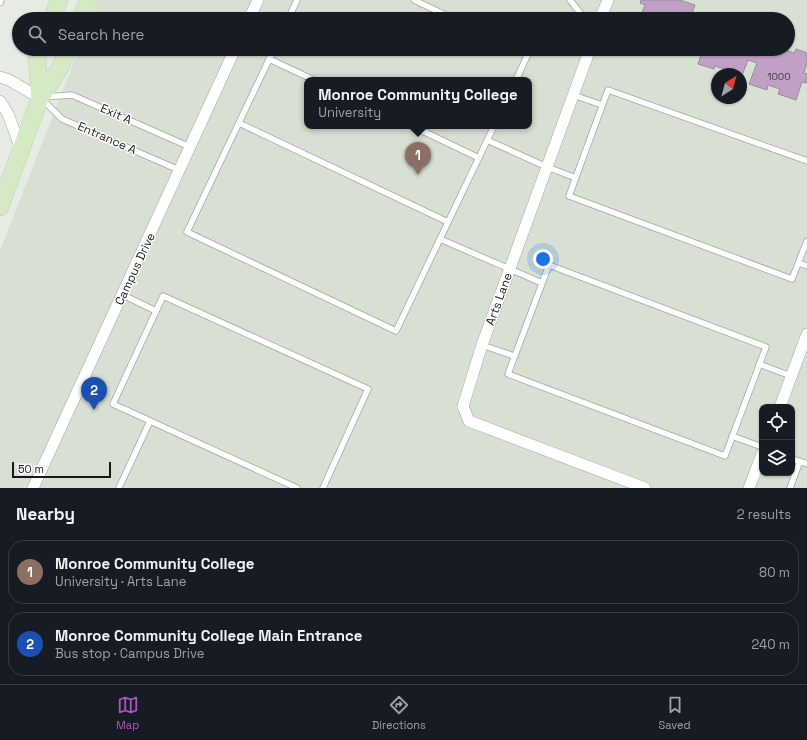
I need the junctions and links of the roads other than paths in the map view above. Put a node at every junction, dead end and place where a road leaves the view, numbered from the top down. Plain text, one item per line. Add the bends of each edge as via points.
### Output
1 (1, 0) edge
2 (59, 0) edge
3 (89, 0) edge
4 (258, 0) edge
5 (297, 0) edge
6 (414, 0) edge
7 (570, 0) edge
8 (608, 0) edge
9 (0, 3) edge
10 (55, 12) edge
11 (83, 12) edge
12 (252, 12) edge
13 (291, 12) edge
14 (439, 12) edge
15 (579, 12) edge
16 (603, 12) edge
17 (38, 56) edge
18 (65, 56) edge
19 (232, 56) edge
20 (270, 56) edge
21 (527, 56) edge
22 (588, 56) edge
23 (269, 59) junction
24 (0, 77) edge
25 (308, 77) edge
26 (517, 77) edge
27 (574, 95) junction
28 (40, 98) junction
29 (0, 101) edge
30 (602, 105) junction
31 (239, 123) junction
32 (418, 129) edge
33 (492, 129) edge
34 (487, 140) junction
35 (190, 147) junction
36 (21, 149) junction
37 (479, 158) junction
38 (807, 161) edge
39 (547, 167) junction
40 (180, 170) junction
41 (576, 178) junction
42 (0, 207) edge
43 (448, 222) junction
44 (440, 239) junction
45 (807, 241) edge
46 (799, 263) junction
47 (807, 266) edge
48 (509, 270) junction
49 (542, 283) junction
50 (122, 295) junction
51 (156, 311) junction
52 (807, 334) edge
53 (482, 345) junction
54 (514, 356) junction
55 (759, 364) junction
56 (791, 376) junction
57 (781, 404) edge
58 (150, 421) junction
59 (732, 436) junction
60 (759, 446) edge
61 (795, 460) edge
62 (759, 462) edge
63 (800, 462) junction
64 (807, 464) edge
65 (32, 488) edge
66 (119, 488) edge
67 (296, 488) edge
68 (323, 488) edge
69 (645, 488) edge
70 (749, 488) edge
71 (790, 488) edge

1 - 9 lane
2 - 10 main road
3 - 11 main road
4 - 12 street
5 - 13 lane
6 - 14 lane
7 - 15 lane
8 - 16 street
17 - 28 main road
18 - 28 main road
19 - 35 street, Campus Drive
20 - 23 lane
21 - 26 lane
22 - 27 street, Arts Lane
23 - 25 lane
23 - 31 lane
24 - 28 street
27 - 30 lane
27 - 39 street, Arts Lane
28 - 35 lane, Exit A via 72,95
28 - 36 main road
28 - 40 lane, Entrance A via 62,119
29 - 36 street via 8,114
30 - 38 lane via 608,90
30 - 41 lane
31 - 43 lane
31 - 44 lane via 186,232 396,331
32 - 37 lane
33 - 34 lane
34 - 37 lane
34 - 39 lane
35 - 40 street, Campus Drive
36 - 42 main road
37 - 43 lane
39 - 41 lane
39 - 48 street, Arts Lane
40 - 50 street, Campus Drive
41 - 46 lane via 570,196 792,279
43 - 44 lane
44 - 48 lane
45 - 46 lane
46 - 47 lane
48 - 49 lane
48 - 53 street, Arts Lane
49 - 54 lane
49 - 55 lane via 549,265 766,347
50 - 51 lane
50 - 65 street, Campus Drive
51 - 58 lane via 114,404
51 - 68 lane via 163,296 368,389
52 - 56 street
53 - 54 lane
53 - 69 street, Arts Lane via 463,406 469,421
54 - 59 lane via 508,374 718,454 725,456
55 - 56 lane
55 - 59 lane
56 - 57 street
58 - 66 lane
58 - 67 lane
59 - 60 lane
61 - 63 lane
62 - 70 street
63 - 64 lane
63 - 71 lane

